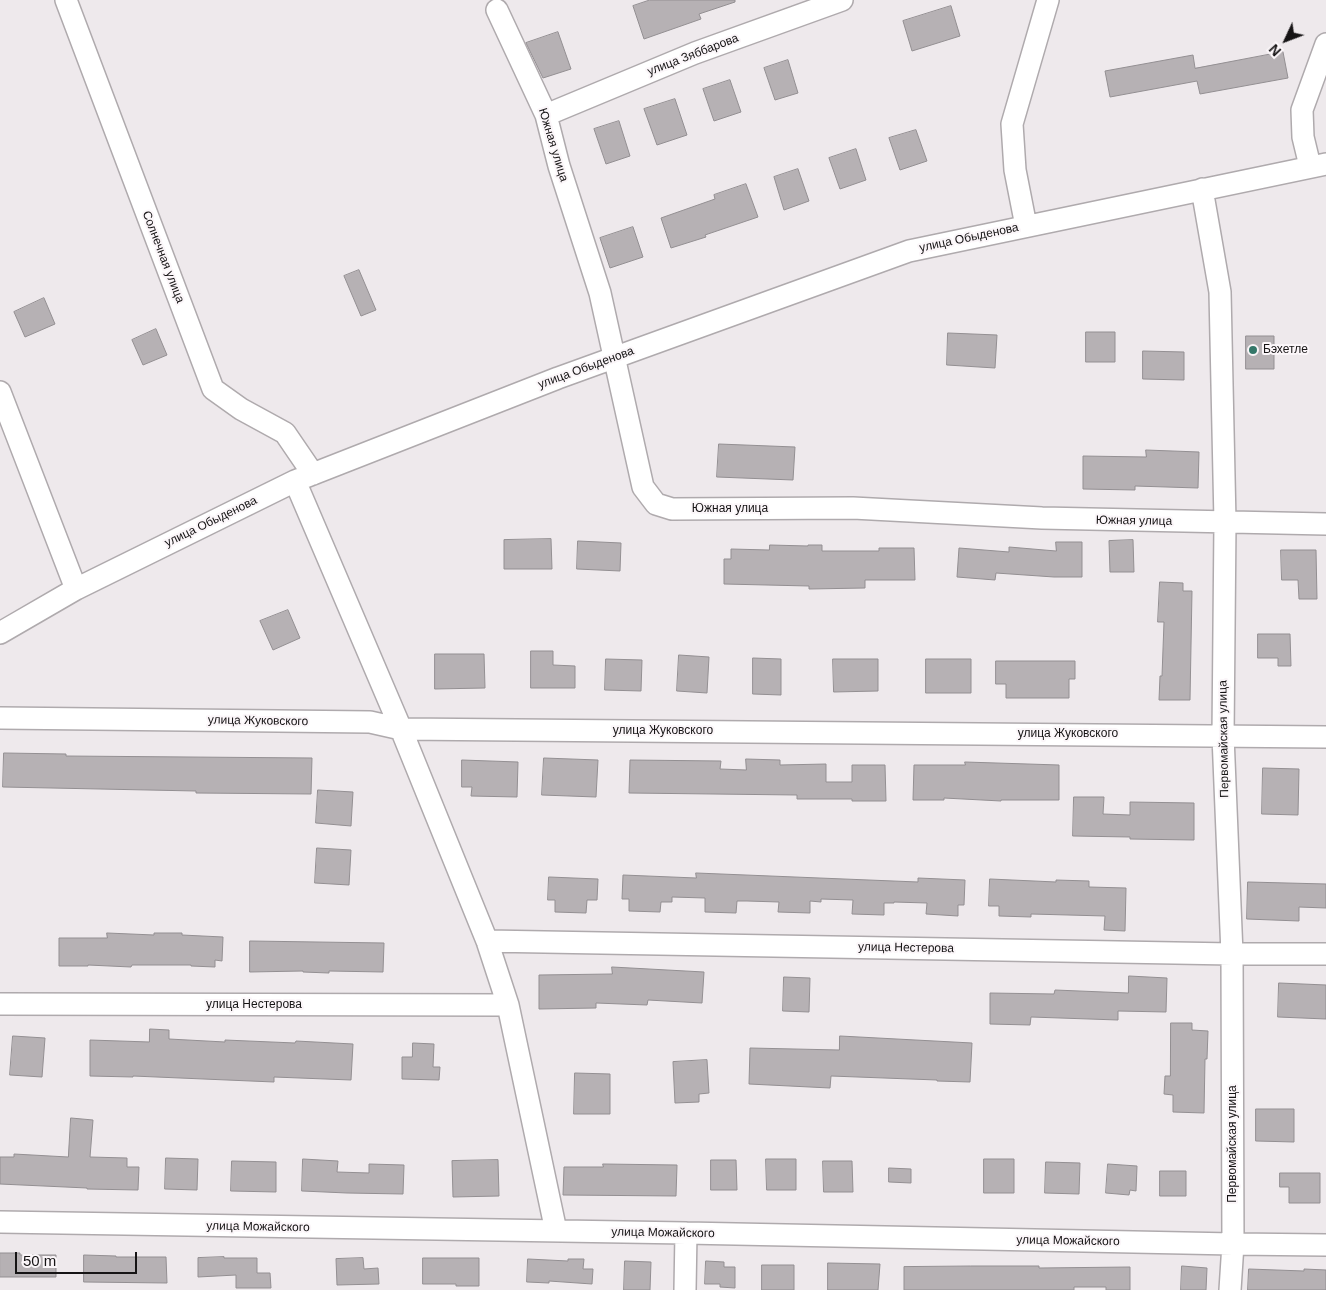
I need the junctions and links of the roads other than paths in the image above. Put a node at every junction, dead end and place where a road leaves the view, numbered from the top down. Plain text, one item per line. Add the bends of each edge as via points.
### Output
1 (66, 0) edge
2 (842, 0) edge
3 (1048, 0) edge
4 (797, 7) edge
5 (497, 10) dead end
6 (1326, 44) edge
7 (546, 114) junction
8 (1318, 165) edge
9 (1202, 189) junction
10 (1026, 226) junction
11 (615, 357) junction
12 (0, 392) edge
13 (304, 477) junction
14 (1225, 522) junction
15 (1326, 524) edge
16 (76, 589) junction
17 (0, 633) edge
18 (0, 718) edge
19 (401, 729) junction
20 (1223, 736) junction
21 (1326, 737) edge
22 (487, 941) junction
23 (1232, 954) junction
24 (1326, 954) edge
25 (0, 1004) edge
26 (508, 1005) junction
27 (0, 1222) edge
28 (556, 1232) junction
29 (686, 1233) junction
30 (1233, 1244) junction
31 (1326, 1245) edge
32 (686, 1290) edge
33 (1230, 1290) edge

1 - 13 street, Солнечная улица via 213,389 285,433
2 - 4 street, улица Зяббарова
3 - 10 street via 1012,124 1015,170
4 - 7 street, улица Зяббарова
5 - 7 street, Южная улица
6 - 8 street via 1302,110 1304,137
7 - 11 street, Южная улица via 559,166 600,293
8 - 9 street, улица Обыденова
9 - 10 street, улица Обыденова
9 - 14 street, Первомайская улица via 1220,292
10 - 11 street, улица Обыденова via 909,251
11 - 13 street, улица Обыденова
11 - 14 street, Южная улица via 643,487 656,504 672,509 853,508 1042,518
12 - 16 street
13 - 16 street, улица Обыденова
13 - 19 street, Солнечная улица
14 - 15 street, Южная улица
14 - 20 street, Первомайская улица
16 - 17 street, улица Обыденова
18 - 19 street, улица Жуковского via 370,722
19 - 20 street, улица Жуковского
19 - 22 street, Солнечная улица
20 - 21 street, улица Жуковского
20 - 23 street, Первомайская улица
22 - 23 street, улица Нестерова
22 - 26 street, Солнечная улица
23 - 24 street, улица Нестерова
23 - 30 street, Первомайская улица
25 - 26 street, улица Нестерова
26 - 28 street, Солнечная улица
27 - 28 street, улица Можайского
28 - 29 street, улица Можайского
29 - 30 street, улица Можайского
29 - 32 street
30 - 31 street, улица Можайского
30 - 33 street, Первомайская улица

